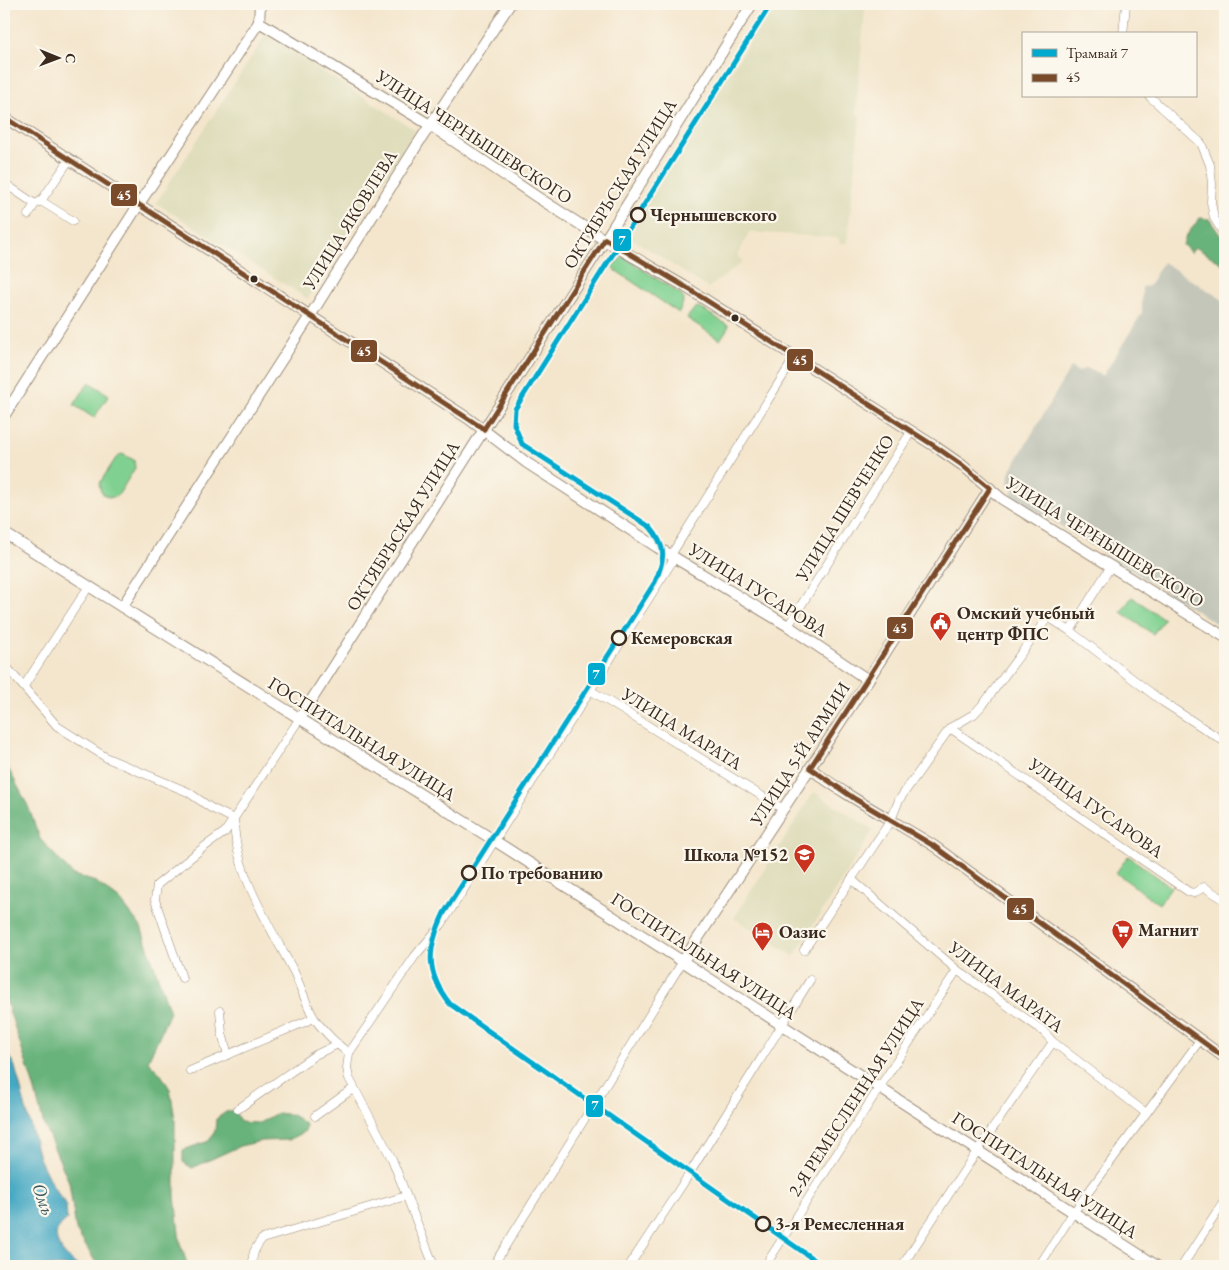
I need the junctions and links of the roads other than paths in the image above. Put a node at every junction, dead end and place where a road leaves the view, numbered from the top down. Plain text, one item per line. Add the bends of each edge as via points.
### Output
1 (260, 4) edge
2 (510, 4) edge
3 (752, 4) edge
4 (1126, 4) edge
5 (259, 22) junction
6 (1124, 32) edge
7 (1150, 98) edge
8 (4, 118) edge
9 (430, 125) junction
10 (70, 159) junction
11 (4, 183) edge
12 (38, 202) junction
13 (138, 204) junction
14 (28, 215) dead end
15 (73, 222) dead end
16 (1225, 236) edge
17 (605, 239) junction
18 (310, 316) junction
19 (795, 357) junction
20 (4, 416) edge
21 (484, 429) junction
22 (911, 432) junction
23 (990, 488) junction
24 (4, 533) edge
25 (673, 556) junction
26 (1111, 566) junction
27 (89, 586) junction
28 (122, 607) junction
29 (788, 626) junction
30 (1070, 631) junction
31 (1225, 637) edge
32 (4, 664) edge
33 (868, 680) junction
34 (24, 686) junction
35 (590, 690) junction
36 (300, 718) junction
37 (950, 728) junction
38 (1225, 742) edge
39 (810, 768) junction
40 (783, 809) junction
41 (234, 820) junction
42 (891, 820) junction
43 (495, 841) junction
44 (851, 879) junction
45 (1225, 900) edge
46 (804, 950) dead end
47 (683, 961) junction
48 (957, 970) junction
49 (182, 978) dead end
50 (810, 980) dead end
51 (220, 1011) dead end
52 (314, 1018) junction
53 (782, 1025) junction
54 (1200, 1040) junction
55 (1053, 1042) junction
56 (338, 1044) junction
57 (349, 1054) junction
58 (228, 1055) junction
59 (1225, 1058) edge
60 (190, 1071) dead end
61 (354, 1088) junction
62 (879, 1088) junction
63 (238, 1109) dead end
64 (1146, 1113) junction
65 (315, 1116) dead end
66 (977, 1151) junction
67 (406, 1196) junction
68 (1225, 1200) edge
69 (1074, 1213) junction
70 (253, 1266) edge
71 (434, 1266) edge
72 (493, 1266) edge
73 (629, 1266) edge
74 (765, 1266) edge
75 (902, 1266) edge
76 (1039, 1266) edge
77 (1157, 1266) edge
78 (1182, 1266) edge

1 - 5 street
2 - 9 street, УЛИЦА ЯКОВЛЕВА
3 - 17 street, ОКТЯБРЬСКАЯ УЛИЦА
4 - 6 street
5 - 9 street, УЛИЦА ЧЕРНЫШЕВСКОГО
5 - 13 street
7 - 16 street via 1201,143 1210,165 1214,218
8 - 10 street, УЛИЦА ГУСАРОВА
9 - 17 street, УЛИЦА ЧЕРНЫШЕВСКОГО
9 - 18 street, УЛИЦА ЯКОВЛЕВА
10 - 12 street
10 - 13 street, УЛИЦА ГУСАРОВА
11 - 12 street
12 - 14 street
12 - 15 street
13 - 18 street, УЛИЦА ГУСАРОВА
13 - 20 street
17 - 19 street, УЛИЦА ЧЕРНЫШЕВСКОГО
17 - 21 street, ОКТЯБРЬСКАЯ УЛИЦА
18 - 21 street, УЛИЦА ГУСАРОВА
18 - 28 street, УЛИЦА ЯКОВЛЕВА
19 - 22 street, УЛИЦА ЧЕРНЫШЕВСКОГО
19 - 25 street
21 - 25 street, УЛИЦА ГУСАРОВА via 527,463
21 - 36 street, ОКТЯБРЬСКАЯ УЛИЦА
22 - 23 street, УЛИЦА ЧЕРНЫШЕВСКОГО via 962,465
22 - 29 street, УЛИЦА ШЕВЧЕНКО
23 - 26 street, УЛИЦА ЧЕРНЫШЕВСКОГО via 1002,499
23 - 33 street, УЛИЦА 5-Й АРМИИ
24 - 27 street, ГОСПИТАЛЬНАЯ УЛИЦА
25 - 29 street, УЛИЦА ГУСАРОВА
25 - 35 street
26 - 30 street
26 - 31 street, УЛИЦА ЧЕРНЫШЕВСКОГО
27 - 28 street, ГОСПИТАЛЬНАЯ УЛИЦА
27 - 34 street
28 - 36 street, ГОСПИТАЛЬНАЯ УЛИЦА
29 - 33 street, УЛИЦА ГУСАРОВА
30 - 37 street via 1048,617 985,702 974,714
30 - 38 street via 1163,702
32 - 34 street
33 - 39 street, УЛИЦА 5-Й АРМИИ
34 - 41 street via 57,726 108,758 188,792
35 - 40 street, УЛИЦА МАРАТА
35 - 43 street
36 - 41 street, ОКТЯБРЬСКАЯ УЛИЦА
36 - 43 street, ГОСПИТАЛЬНАЯ УЛИЦА
37 - 42 street via 900,800
37 - 45 street, УЛИЦА ГУСАРОВА via 1189,892 1194,893 1204,887
39 - 40 street, УЛИЦА 5-Й АРМИИ
39 - 42 street
40 - 47 street, УЛИЦА 5-Й АРМИИ
41 - 49 street, ОКТЯБРЬСКАЯ УЛИЦА via 225,832 157,885 155,900
41 - 52 street via 238,853 246,878
42 - 44 street
42 - 54 street via 934,846
43 - 47 street, ГОСПИТАЛЬНАЯ УЛИЦА
43 - 57 street via 441,925 415,956
44 - 46 street
44 - 48 street, УЛИЦА МАРАТА
47 - 53 street, ГОСПИТАЛЬНАЯ УЛИЦА
47 - 72 street, УЛИЦА 5-Й АРМИИ
48 - 55 street, УЛИЦА МАРАТА via 1042,1030
48 - 62 street, 2-Я РЕМЕСЛЕННАЯ УЛИЦА
50 - 53 street
51 - 58 street
52 - 56 street
52 - 58 street
53 - 62 street, ГОСПИТАЛЬНАЯ УЛИЦА
53 - 73 street
54 - 59 street
54 - 64 street
55 - 64 street, УЛИЦА МАРАТА
55 - 66 street
56 - 57 street
56 - 63 street via 315,1055
57 - 61 street via 347,1068
58 - 60 street
61 - 65 street
61 - 67 street via 392,1159
62 - 66 street, ГОСПИТАЛЬНАЯ УЛИЦА
62 - 74 street, 2-Я РЕМЕСЛЕННАЯ УЛИЦА
64 - 69 street
66 - 69 street, ГОСПИТАЛЬНАЯ УЛИЦА
66 - 75 street
67 - 70 street via 262,1239 254,1248
67 - 71 street
68 - 78 street
69 - 76 street
69 - 77 street, ГОСПИТАЛЬНАЯ УЛИЦА

